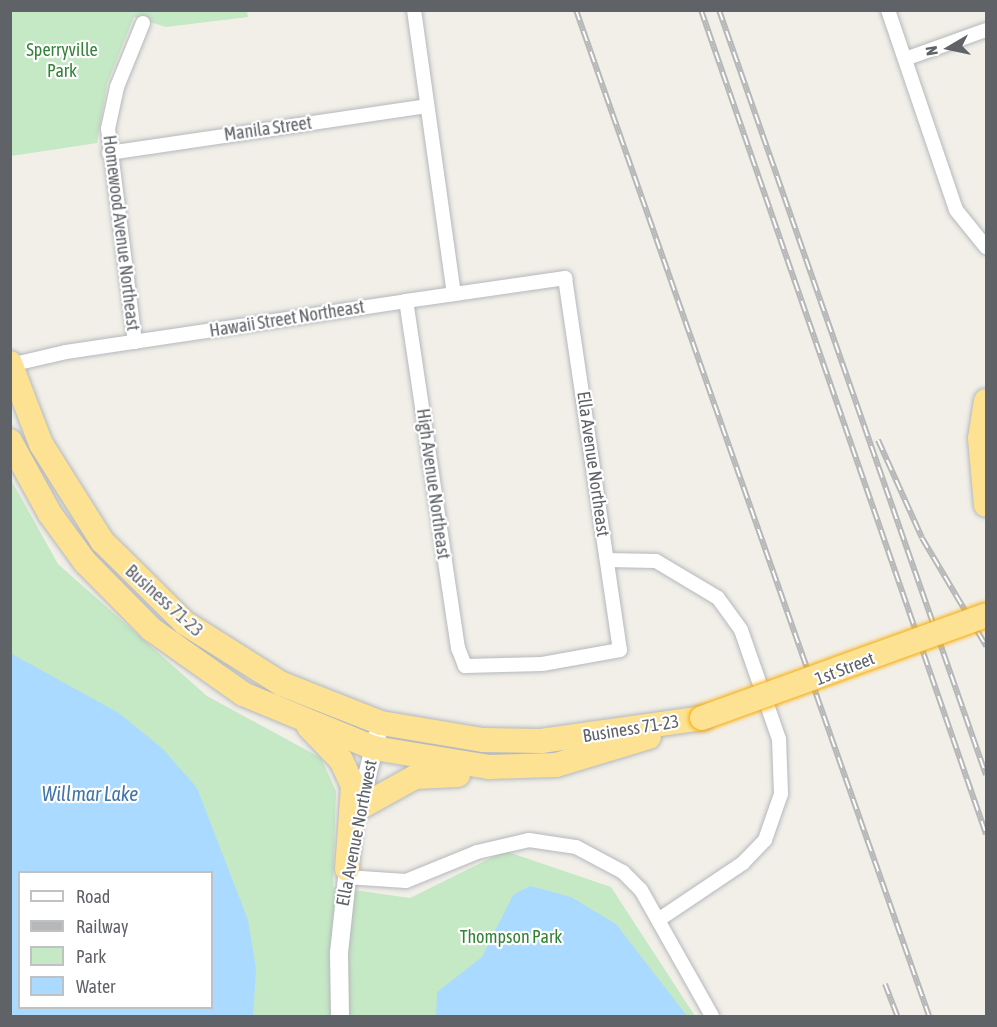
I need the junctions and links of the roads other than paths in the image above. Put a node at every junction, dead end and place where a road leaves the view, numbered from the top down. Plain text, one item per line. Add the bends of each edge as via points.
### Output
1 (414, 10) edge
2 (888, 10) edge
3 (143, 23) dead end
4 (987, 30) edge
5 (905, 59) junction
6 (427, 106) junction
7 (109, 153) junction
8 (987, 247) edge
9 (565, 278) joint
10 (454, 294) junction
11 (406, 301) junction
12 (135, 342) junction
13 (11, 364) edge
14 (987, 401) edge
15 (10, 441) edge
16 (987, 505) edge
17 (607, 560) junction
18 (987, 615) edge
19 (620, 650) joint
20 (702, 718) junction
21 (303, 721) junction
22 (381, 723) junction
23 (374, 748) junction
24 (556, 765) junction
25 (359, 808) junction
26 (346, 873) junction
27 (661, 918) junction
28 (340, 1017) edge
29 (712, 1017) edge

1 - 6 street
2 - 5 street
3 - 7 street, Homewood Avenue Northeast via 111,106
4 - 5 street
5 - 8 street via 956,210
6 - 7 street, Manila Street
6 - 10 street
7 - 12 street, Homewood Avenue Northeast
9 - 10 street, Hawaii Street Northeast
9 - 17 street, Ella Avenue Northeast
10 - 11 street, Hawaii Street Northeast
11 - 12 street, Hawaii Street Northeast
11 - 19 street, High Avenue Northeast via 458,648 465,666 478,670 542,664
12 - 13 street, Hawaii Street Northeast
13 - 22 highway, Business 71-23 via 23,405 69,495 141,585 236,658 282,684
14 - 16 highway via 980,438
15 - 21 highway, Business 71-23 via 50,514 120,600 195,662 243,694
17 - 19 street, Ella Avenue Northeast
17 - 27 street via 656,561 718,598 741,630 779,739 781,794 765,840 743,863
18 - 20 highway, 1st Street, bridge
20 - 22 highway, Business 71-23 via 541,741 483,740
20 - 24 highway, Business 71-23
21 - 23 highway, Business 71-23
21 - 26 highway via 349,774 355,800
22 - 23 street, Ella Avenue Northwest
23 - 24 highway, Business 71-23 via 489,767
23 - 25 street, Ella Avenue Northwest
24 - 25 highway via 415,777
25 - 26 street, Ella Avenue Northwest
26 - 27 street via 406,880 505,843 554,842 576,847 623,872
26 - 28 street, Ella Avenue Northwest
27 - 29 street

